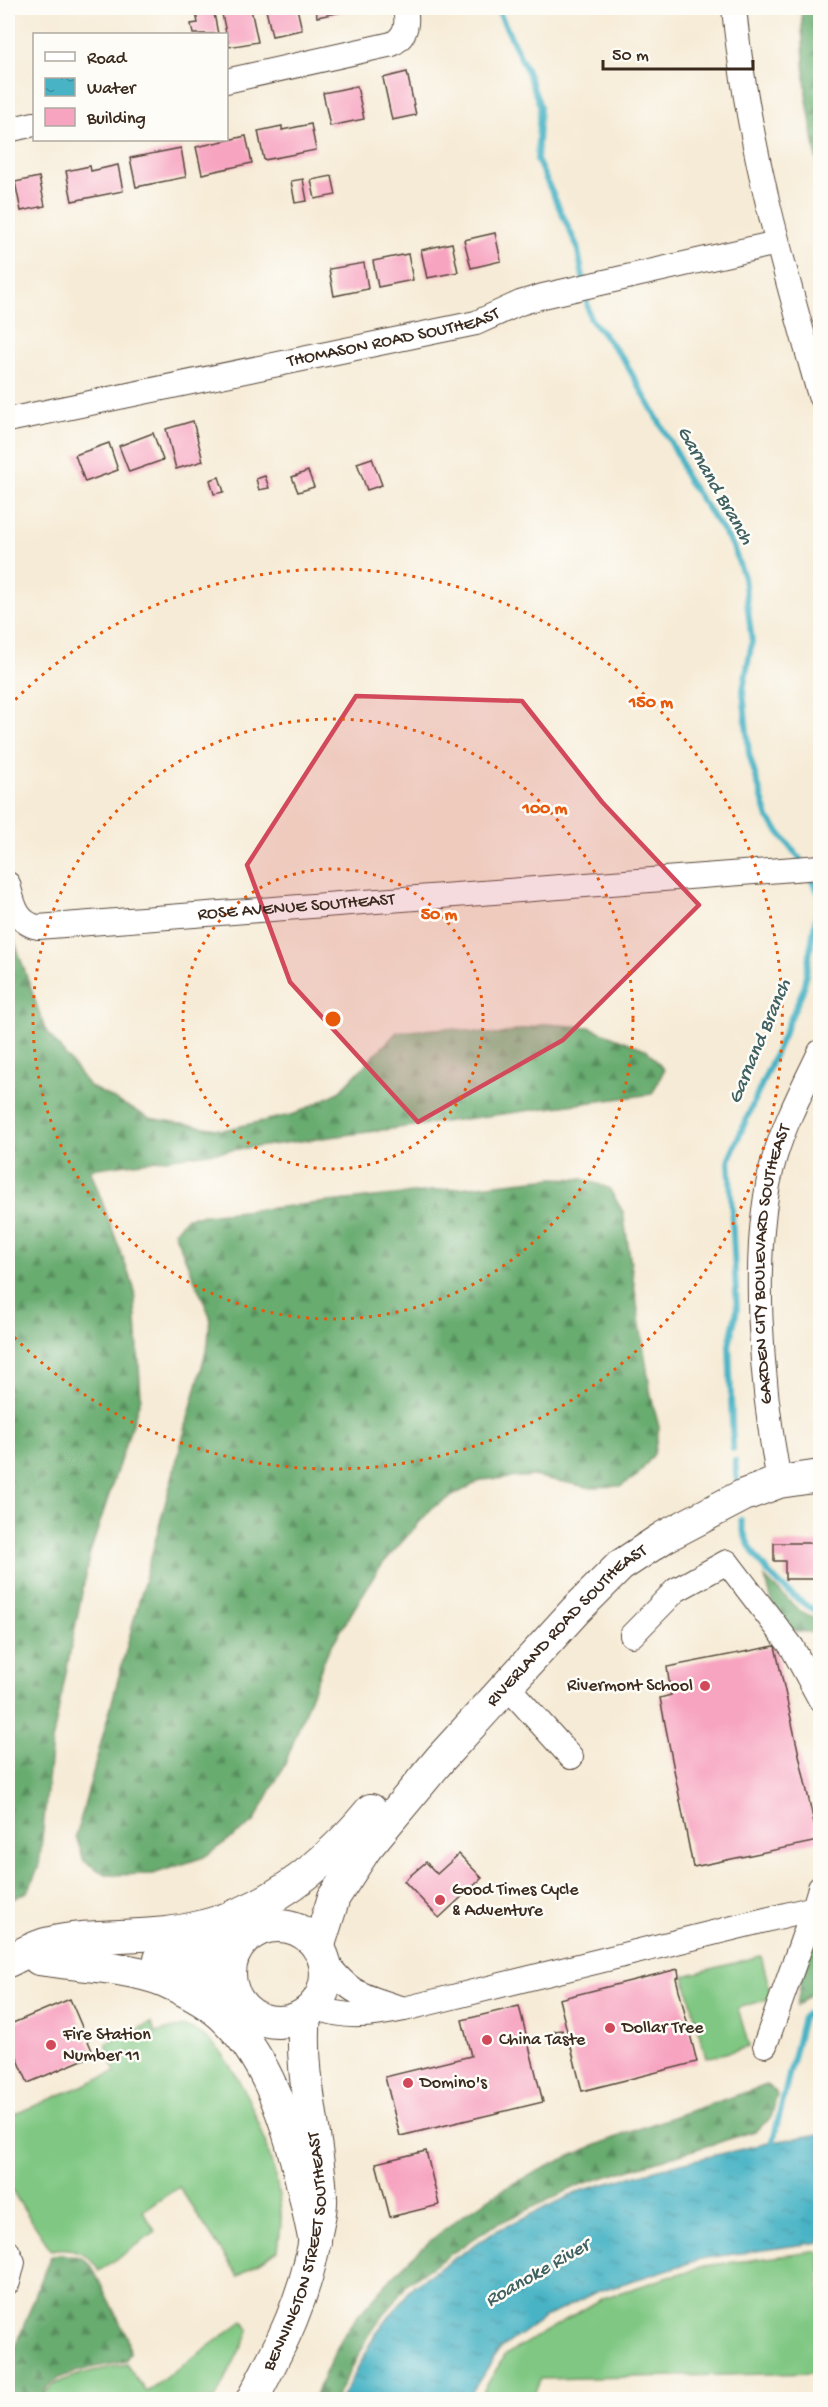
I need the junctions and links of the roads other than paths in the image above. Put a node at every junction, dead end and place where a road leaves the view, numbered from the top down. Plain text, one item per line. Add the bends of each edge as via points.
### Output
1 (405, 8) edge
2 (734, 8) edge
3 (228, 81) edge
4 (33, 124) edge
5 (8, 130) edge
6 (777, 243) junction
7 (820, 396) edge
8 (8, 420) edge
9 (820, 867) edge
10 (8, 884) edge
11 (820, 1052) edge
12 (820, 1476) edge
13 (779, 1482) junction
14 (632, 1635) dead end
15 (508, 1687) junction
16 (820, 1699) edge
17 (571, 1757) dead end
18 (441, 1758) junction
19 (366, 1848) junction
20 (817, 1898) edge
21 (261, 1930) junction
22 (142, 1953) junction
23 (321, 1953) junction
24 (39, 1959) junction
25 (8, 1961) edge
26 (230, 1985) junction
27 (404, 2009) junction
28 (309, 2011) junction
29 (267, 2021) junction
30 (765, 2045) dead end
31 (306, 2099) junction
32 (315, 2242) junction
33 (8, 2252) edge
34 (8, 2282) edge
35 (252, 2400) edge

1 - 3 street via 405,32 392,44
2 - 6 street via 748,121
4 - 5 street
6 - 7 street
6 - 8 street, THOMASON ROAD SOUTHEAST via 520,303 476,323
9 - 10 street, ROSE AVENUE SOUTHEAST via 58,926 29,925 21,920
11 - 13 street, GARDEN CITY BOULEVARD SOUTHEAST via 776,1156 761,1245 763,1340 771,1438
12 - 13 main road, RIVERLAND ROAD SOUTHEAST
13 - 15 main road, RIVERLAND ROAD SOUTHEAST via 707,1513 620,1566
14 - 16 street via 676,1590 727,1562 792,1647
15 - 17 street
15 - 18 main road, RIVERLAND ROAD SOUTHEAST
18 - 19 main road, RIVERLAND ROAD SOUTHEAST
18 - 25 main road via 386,1792 349,1837 306,1877 271,1900 236,1916 187,1930 48,1943
19 - 21 main road, RIVERLAND ROAD SOUTHEAST via 306,1901
19 - 23 main road, RIVERLAND ROAD SOUTHEAST via 334,1897
20 - 27 street
20 - 30 street
21 - 22 main road, RIVERLAND ROAD SOUTHEAST via 216,1947
21 - 23 main road via 281,1926 296,1929 308,1936
21 - 26 main road via 238,1947 230,1966
22 - 24 main road, RIVERLAND ROAD SOUTHEAST
22 - 26 main road, RIVERLAND ROAD SOUTHEAST via 202,1970
23 - 27 street via 340,1982 357,1994
23 - 28 main road via 324,1989
24 - 25 main road, RIVERLAND ROAD SOUTHEAST
24 - 32 main road via 165,1981 227,2019 263,2066 298,2164
26 - 29 main road via 240,2005
27 - 28 street via 372,2016
28 - 29 main road via 288,2022
28 - 31 main road, BENNINGTON STREET SOUTHEAST via 302,2042
29 - 31 main road, BENNINGTON STREET SOUTHEAST
31 - 32 main road, BENNINGTON STREET SOUTHEAST via 322,2200
32 - 35 main road, BENNINGTON STREET SOUTHEAST via 300,2301
33 - 34 street via 13,2262

